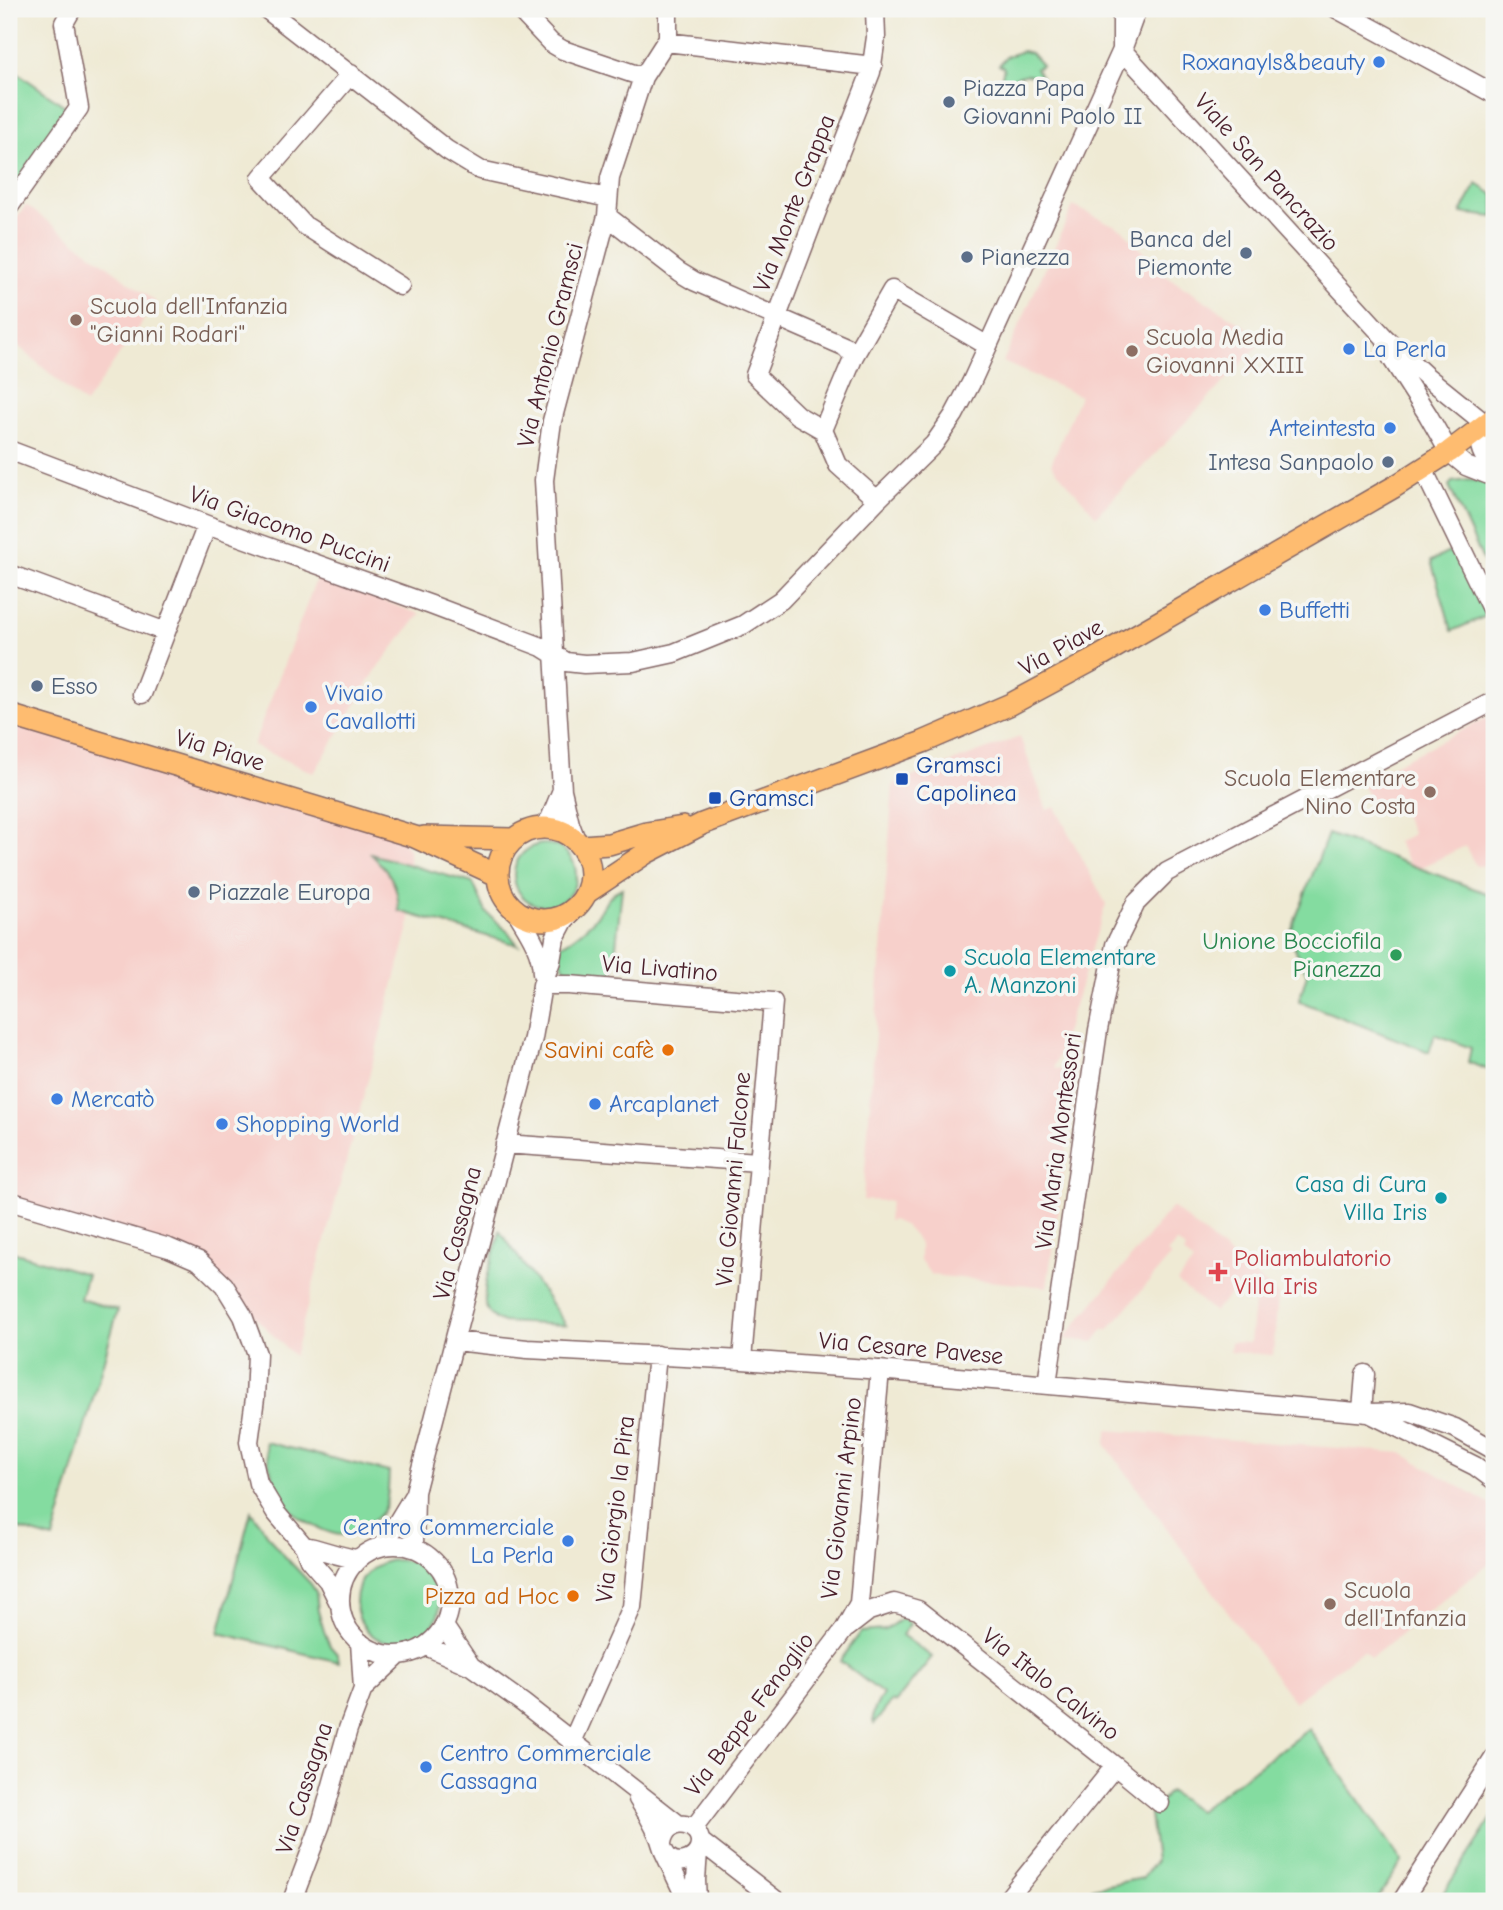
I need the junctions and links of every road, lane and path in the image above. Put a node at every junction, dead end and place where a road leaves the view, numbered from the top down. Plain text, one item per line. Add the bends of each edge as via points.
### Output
1 (72, 9) edge
2 (266, 9) edge
3 (519, 9) edge
4 (668, 9) edge
5 (876, 9) edge
6 (1122, 9) edge
7 (1137, 9) edge
8 (1337, 9) edge
9 (666, 42) junction
10 (1125, 43) junction
11 (873, 66) junction
12 (351, 74) junction
13 (643, 77) junction
14 (1494, 94) edge
15 (607, 198) junction
16 (9, 207) edge
17 (607, 216) junction
18 (400, 286) dead end
19 (777, 316) junction
20 (1385, 338) junction
21 (988, 346) junction
22 (854, 356) junction
23 (1489, 425) edge
24 (823, 430) junction
25 (9, 450) edge
26 (1448, 452) junction
27 (1423, 469) junction
28 (1494, 469) edge
29 (1494, 477) edge
30 (877, 500) junction
31 (207, 526) junction
32 (9, 573) edge
33 (1494, 615) edge
34 (166, 632) junction
35 (554, 655) junction
36 (142, 694) dead end
37 (1494, 701) edge
38 (9, 715) edge
39 (562, 790) junction
40 (702, 824) junction
41 (542, 827) junction
42 (415, 837) junction
43 (513, 839) junction
44 (579, 843) junction
45 (497, 875) junction
46 (581, 900) junction
47 (516, 911) junction
48 (542, 985) junction
49 (773, 1002) joint
50 (505, 1144) junction
51 (758, 1162) junction
52 (9, 1200) edge
53 (455, 1341) junction
54 (657, 1355) junction
55 (742, 1360) junction
56 (880, 1370) junction
57 (1365, 1374) dead end
58 (1047, 1384) junction
59 (1365, 1412) junction
60 (1492, 1447) edge
61 (1494, 1480) edge
62 (415, 1492) junction
63 (304, 1546) junction
64 (383, 1546) junction
65 (414, 1547) junction
66 (357, 1559) junction
67 (340, 1605) junction
68 (444, 1626) junction
69 (844, 1630) junction
70 (360, 1642) junction
71 (426, 1646) junction
72 (399, 1655) junction
73 (471, 1666) junction
74 (363, 1689) junction
75 (572, 1742) junction
76 (1494, 1758) edge
77 (1115, 1766) junction
78 (628, 1785) junction
79 (1160, 1803) dead end
80 (692, 1836) junction
81 (663, 1848) junction
82 (292, 1901) edge
83 (687, 1901) edge
84 (697, 1901) edge
85 (777, 1901) edge
86 (1006, 1901) edge
87 (1402, 1901) edge

1 - 16 street via 64,23 79,108
2 - 12 street
3 - 13 street via 563,50
4 - 9 street, Via Antonio Gramsci
5 - 11 street, Via Monte Grappa
6 - 10 street
7 - 10 street, Via Giacomo Puccini
8 - 14 street
9 - 11 street
9 - 13 street, Via Antonio Gramsci
10 - 20 street, Viale San Pancrazio
10 - 21 street, Via Giacomo Puccini
11 - 19 street, Via Monte Grappa
12 - 15 street via 447,150 480,170
12 - 18 street via 261,178 304,225
13 - 15 street, Via Antonio Gramsci
15 - 17 street, Via Antonio Gramsci
17 - 19 street, Via Monte Grappa via 694,281
17 - 35 street, Via Antonio Gramsci via 552,421 544,480
19 - 22 street, Via Monte Grappa via 846,347
19 - 24 street via 755,375 797,415
20 - 23 street, Viale San Pancrazio
20 - 26 street, Viale San Pancrazio via 1392,359
21 - 22 street via 892,290
21 - 30 street, Via Giacomo Puccini via 954,415 934,444
22 - 24 street
23 - 26 main road, Via Piave
23 - 28 street via 1479,437 1481,451
24 - 30 street via 838,465
25 - 31 street, Via Giacomo Puccini
26 - 27 main road, Via Piave
26 - 29 street, Viale San Pancrazio via 1466,466
27 - 33 street
27 - 40 main road, Via Piave via 1011,704
30 - 35 street, Via Giacomo Puccini via 781,600 743,625 674,653 633,662 584,664
31 - 34 street
31 - 35 street, Via Giacomo Puccini via 443,610
32 - 34 street
34 - 36 street
35 - 39 street, Via Antonio Gramsci
37 - 58 street, Via Maria Montessori via 1167,872 1136,903 1115,945 1098,1030
38 - 42 main road, Via Piave
39 - 41 street, Via Antonio Gramsci
39 - 44 street, Via Antonio Gramsci via 569,824
40 - 44 main road, Via Piave via 609,844
40 - 46 main road, Via Piave via 646,853
41 - 43 main road
41 - 44 main road via 555,828
42 - 43 main road, Via Piave
42 - 45 main road, Via Piave
43 - 45 main road
44 - 46 main road via 590,874
45 - 47 main road via 506,901
46 - 47 main road via 566,915 553,919 540,920
46 - 48 street, Via Cassagna via 555,937
47 - 48 street, Via Cassagna via 542,960
48 - 49 street, Via Livatino
48 - 50 street, Via Cassagna
49 - 51 street, Via Giovanni Falcone
50 - 51 street
50 - 53 street, Via Cassagna
51 - 55 street, Via Giovanni Falcone
52 - 63 street via 169,1248 199,1261 224,1285 243,1316 257,1354 249,1442 258,1482
53 - 54 street, Via Cesare Pavese
53 - 62 street, Via Cassagna
54 - 55 street, Via Cesare Pavese
54 - 75 street, Via Giorgio la Pira via 632,1607
55 - 56 street, Via Cesare Pavese
56 - 58 street, Via Cesare Pavese
56 - 69 street, Via Giovanni Arpino via 859,1602
57 - 59 street
58 - 59 street, Via Cesare Pavese
59 - 60 street, Via Cesare Pavese via 1409,1412
59 - 61 street, Via Cesare Pavese via 1475,1466
62 - 64 street, Via Cassagna
62 - 65 street, Via Cassagna
63 - 66 street
63 - 67 street
64 - 65 street
64 - 66 street
65 - 68 street via 440,1567 448,1581 451,1598
66 - 67 street via 341,1587
67 - 70 street via 344,1622
68 - 71 street
68 - 73 street
69 - 77 street, Via Italo Calvino via 869,1611 894,1602 918,1610
69 - 80 street, Via Beppe Fenoglio
70 - 72 street via 384,1654
70 - 74 street, Via Cassagna
71 - 72 street
71 - 73 street
72 - 74 street, Via Cassagna
73 - 75 street
74 - 82 street, Via Cassagna
75 - 78 street
76 - 87 street
77 - 79 street
77 - 86 street, Via Italo Calvino
78 - 80 street
78 - 81 street
80 - 81 street via 668,1829
80 - 81 street via 695,1856 685,1862 673,1860
80 - 84 street
80 - 85 street
81 - 83 street

